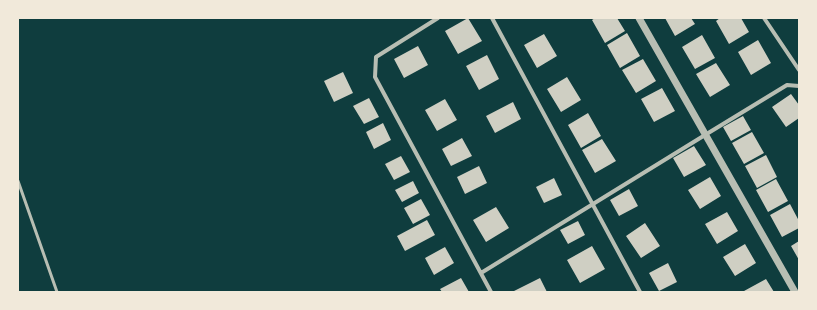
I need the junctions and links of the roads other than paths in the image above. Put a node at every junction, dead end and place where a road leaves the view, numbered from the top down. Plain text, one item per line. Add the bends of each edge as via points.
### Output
1 (438, 18) edge
2 (492, 18) edge
3 (639, 18) edge
4 (764, 18) edge
5 (799, 70) edge
6 (799, 86) edge
7 (705, 135) junction
8 (18, 181) edge
9 (593, 203) junction
10 (481, 273) junction
11 (57, 292) edge
12 (491, 292) edge
13 (640, 292) edge
14 (795, 292) edge

1 - 10 street via 376,57 375,77
2 - 9 street
3 - 7 street
4 - 5 street
6 - 7 street via 787,86
7 - 9 street
7 - 14 street
8 - 11 lane
9 - 10 street
9 - 13 street
10 - 12 street

